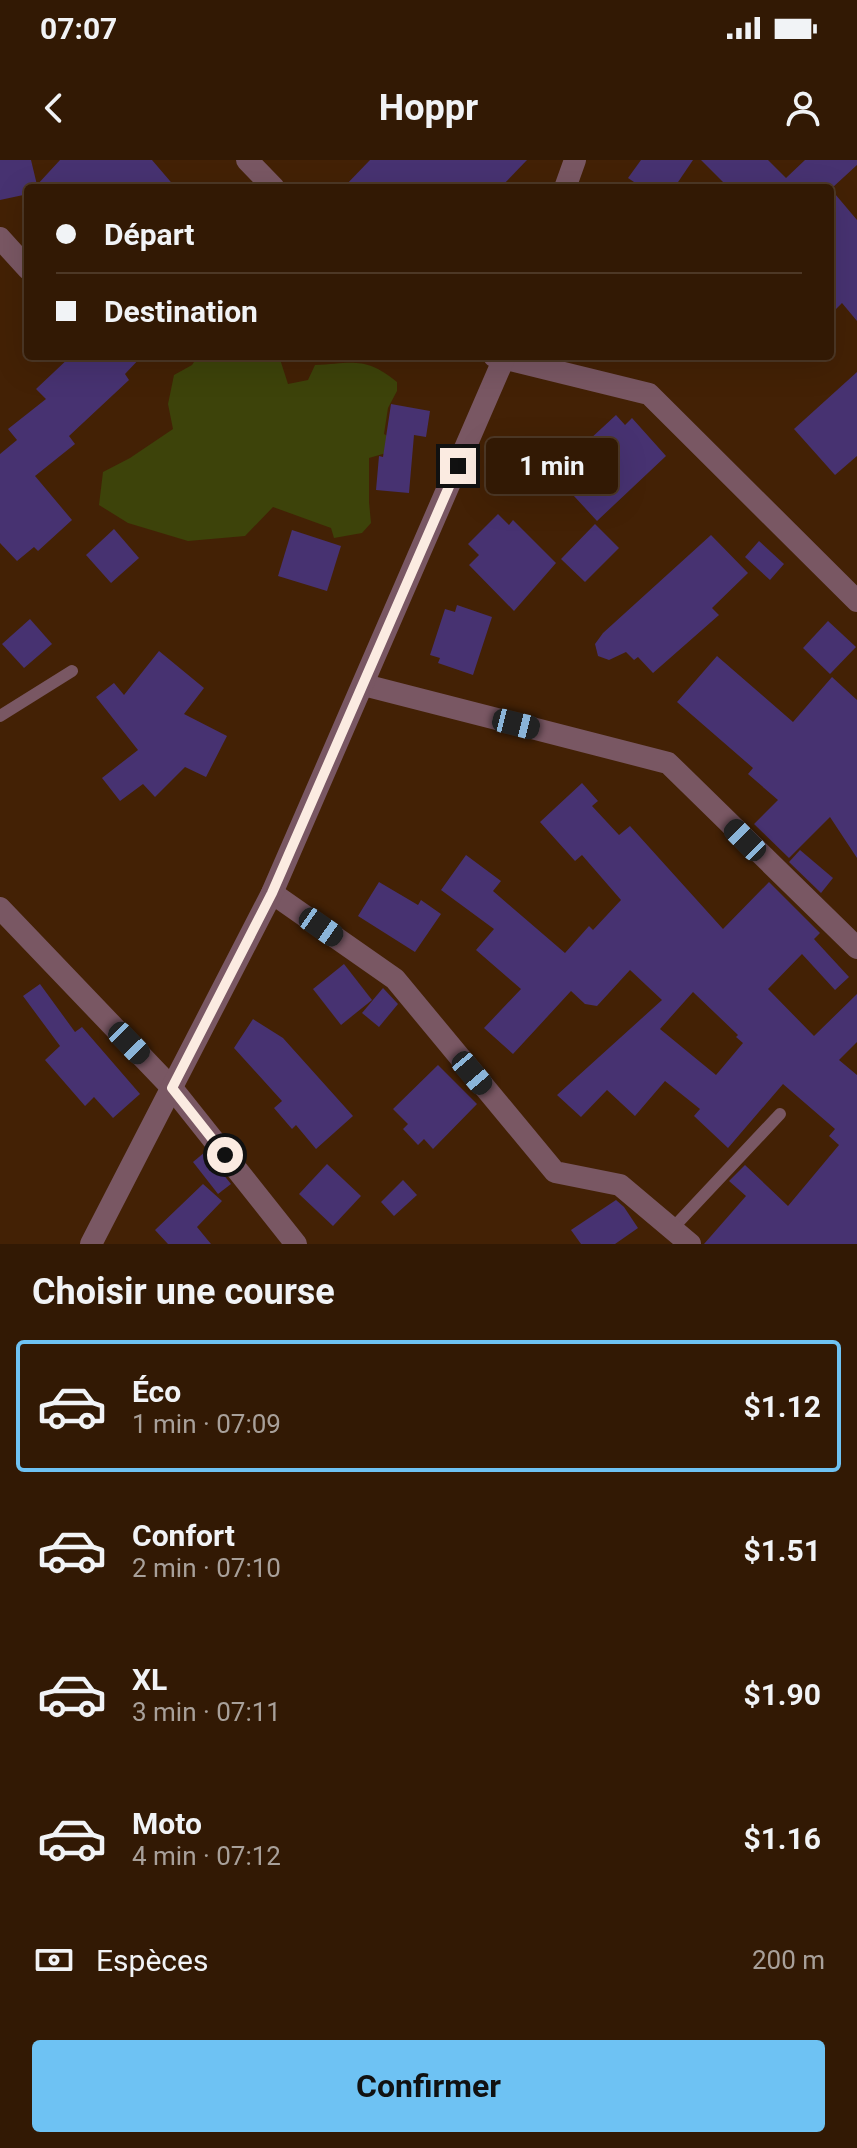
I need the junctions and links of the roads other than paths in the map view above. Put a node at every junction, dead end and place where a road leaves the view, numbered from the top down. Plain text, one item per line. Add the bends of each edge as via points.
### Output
1 (247, 160) edge
2 (575, 160) edge
3 (270, 184) edge
4 (566, 184) edge
5 (0, 238) edge
6 (24, 265) edge
7 (503, 360) edge
8 (520, 360) edge
9 (857, 601) edge
10 (72, 671) dead end
11 (364, 685) junction
12 (0, 716) edge
13 (272, 893) junction
14 (0, 908) edge
15 (857, 948) edge
16 (172, 1088) junction
17 (780, 1114) dead end
18 (672, 1229) junction
19 (91, 1244) edge
20 (296, 1244) edge
21 (690, 1244) edge

1 - 3 street
2 - 4 street
5 - 6 street
7 - 11 street
8 - 9 street via 649,394
10 - 12 lane
11 - 13 street
11 - 15 street via 668,763
13 - 16 street
13 - 18 street via 395,979 555,1172 620,1185
14 - 16 street
16 - 19 street
16 - 20 street
17 - 18 lane
18 - 21 street

